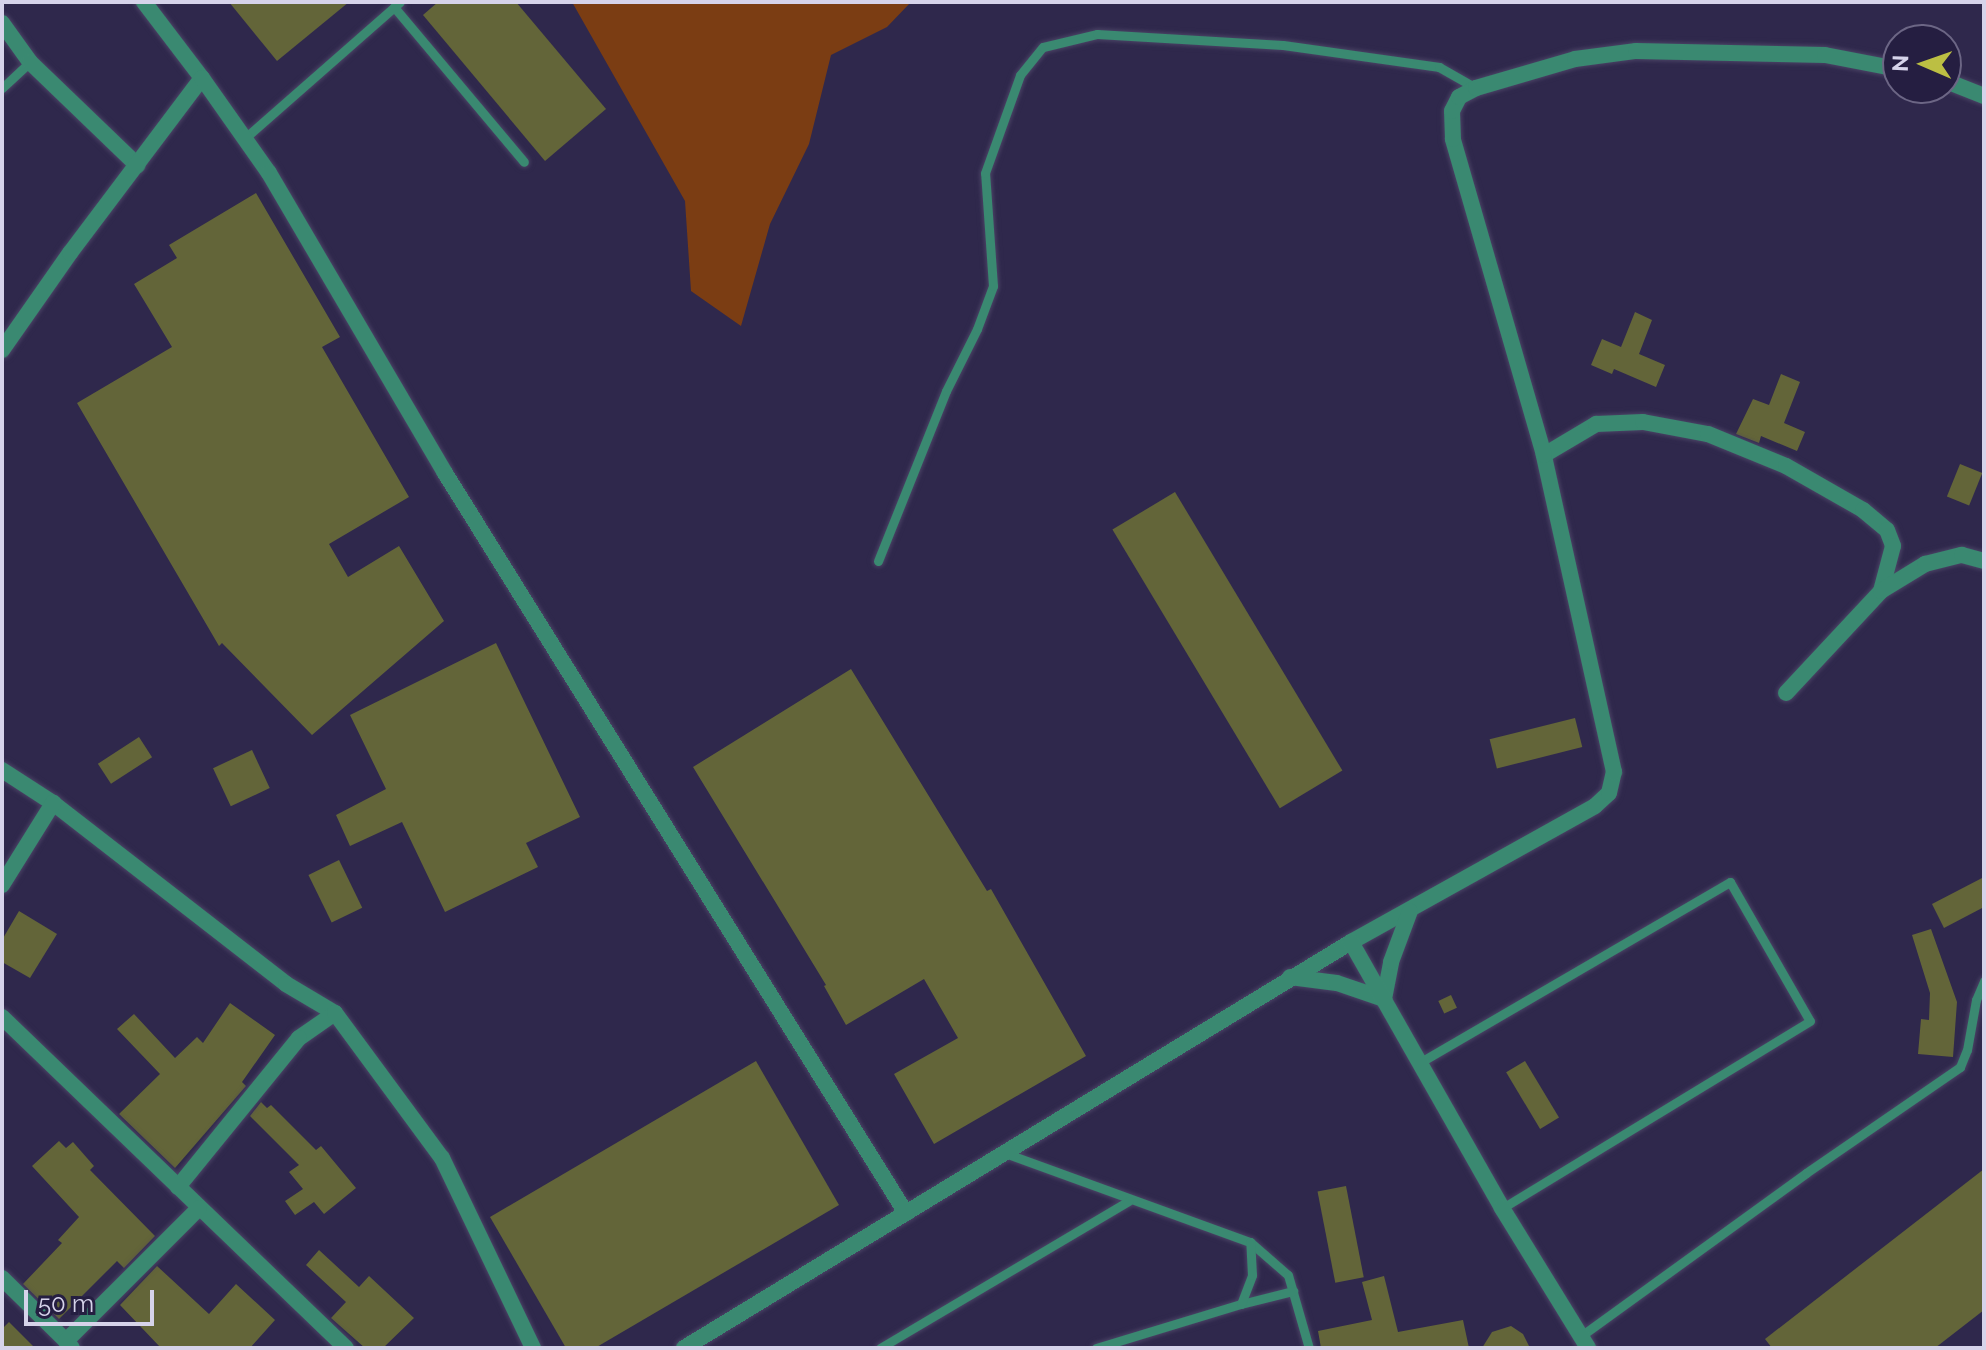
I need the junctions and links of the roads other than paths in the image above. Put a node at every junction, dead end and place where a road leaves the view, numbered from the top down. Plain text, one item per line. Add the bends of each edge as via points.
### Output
1 (144, 2) edge
2 (397, 5) edge
3 (2, 23) edge
4 (30, 62) junction
5 (1882, 66) edge
6 (202, 78) junction
7 (1962, 87) edge
8 (2, 88) edge
9 (1476, 88) junction
10 (1984, 96) edge
11 (245, 138) junction
12 (524, 162) dead end
13 (137, 165) junction
14 (2, 350) edge
15 (1544, 455) junction
16 (878, 561) dead end
17 (1984, 561) edge
18 (1881, 591) junction
19 (1786, 693) dead end
20 (2, 770) edge
21 (53, 803) junction
22 (2, 885) edge
23 (1410, 911) junction
24 (1351, 942) junction
25 (1290, 977) junction
26 (1984, 981) edge
27 (1384, 999) junction
28 (335, 1013) junction
29 (2, 1017) edge
30 (1419, 1063) junction
31 (1005, 1153) junction
32 (178, 1187) junction
33 (1129, 1201) junction
34 (199, 1208) junction
35 (1502, 1208) junction
36 (906, 1213) junction
37 (1250, 1242) junction
38 (2, 1278) edge
39 (1293, 1291) junction
40 (1241, 1304) junction
41 (1584, 1342) edge
42 (69, 1344) edge
43 (346, 1348) edge
44 (533, 1348) edge
45 (684, 1348) edge
46 (880, 1348) edge
47 (1096, 1348) edge
48 (1309, 1348) edge

1 - 6 street
2 - 11 lane
2 - 12 lane
3 - 4 street
4 - 8 lane
4 - 13 street
5 - 9 street via 1825,55 1636,51 1575,59
6 - 11 street
6 - 13 street
7 - 10 street
9 - 15 street via 1459,97 1452,111 1453,139
9 - 16 lane via 1439,67 1283,45 1097,34 1043,47 1020,75 985,173 993,286
11 - 36 street via 445,473
13 - 14 street
15 - 18 street via 1596,424 1643,422 1708,434 1786,466 1863,510 1887,530 1893,546
15 - 23 street via 1614,772 1609,793 1595,806
17 - 18 street via 1962,555 1925,564
18 - 19 street
20 - 21 street
21 - 22 street
21 - 28 street via 286,984
23 - 24 street
23 - 27 street
24 - 25 street
24 - 27 street
25 - 27 street via 1337,983
25 - 31 street
26 - 41 lane via 1960,1067 1819,1164
27 - 30 street
28 - 32 street via 299,1038
28 - 44 street via 442,1158
29 - 32 street
30 - 35 street
30 - 35 lane via 1730,882 1810,1021
31 - 33 lane
31 - 36 street
32 - 34 street
33 - 37 lane
33 - 46 lane
34 - 42 street
34 - 43 street
35 - 41 street
36 - 45 street
37 - 39 lane via 1288,1275
37 - 40 lane via 1252,1275
38 - 42 street
39 - 40 lane
39 - 48 lane
40 - 47 lane

